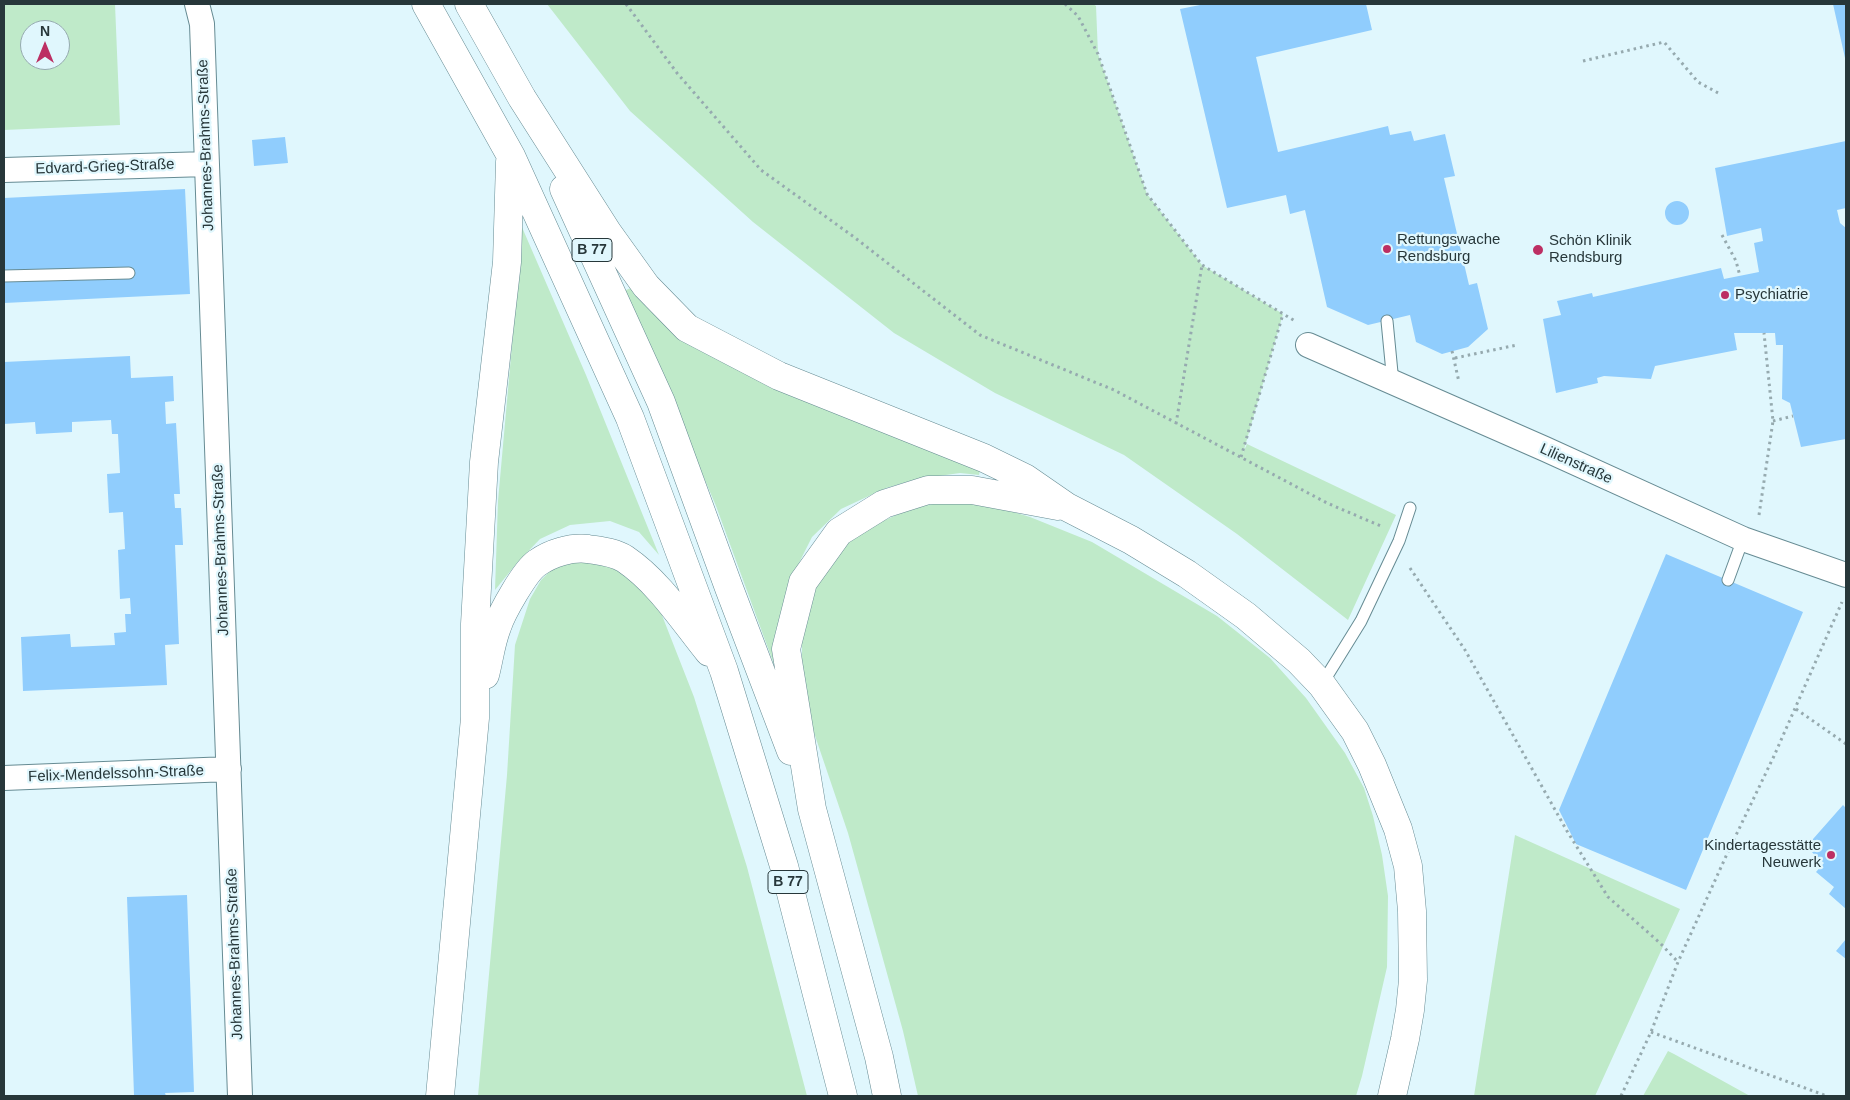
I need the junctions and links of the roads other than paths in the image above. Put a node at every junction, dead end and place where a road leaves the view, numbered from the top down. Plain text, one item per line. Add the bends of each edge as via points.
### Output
1 (197, 4) edge
2 (426, 4) edge
3 (470, 4) edge
4 (522, 98) junction
5 (511, 156) junction
6 (207, 164) junction
7 (4, 170) edge
8 (129, 273) dead end
9 (4, 276) edge
10 (1387, 321) dead end
11 (1308, 345) road end
12 (1393, 383) junction
13 (1067, 507) junction
14 (1410, 508) dead end
15 (1749, 541) junction
16 (1728, 580) dead end
17 (1845, 586) edge
18 (724, 671) junction
19 (1322, 684) junction
20 (476, 718) junction
21 (229, 769) junction
22 (4, 778) edge
23 (812, 809) junction
24 (240, 1096) edge
25 (440, 1096) edge
26 (843, 1096) edge
27 (887, 1096) edge
28 (1392, 1096) edge

1 - 6 street, Johannes-Brahms-Straße via 202,24
2 - 5 highway, B 77
3 - 4 highway, B 77
4 - 13 highway via 608,233 646,286 687,328 779,376 984,458 1025,478
4 - 23 highway, B 77 via 661,402
5 - 18 highway, B 77 via 630,418
5 - 20 highway via 507,262 484,472 475,624
6 - 7 street, Edvard-Grieg-Straße
6 - 21 street, Johannes-Brahms-Straße
8 - 9 lane
10 - 12 lane
11 - 12 street, Lilienstraße
12 - 15 street, Lilienstraße
13 - 19 highway via 1187,574 1246,616
13 - 23 highway via 972,490 928,490 884,504 839,532 803,582 786,649
14 - 19 lane via 1399,541 1361,622
15 - 16 lane
15 - 17 street, Lilienstraße
18 - 20 highway via 662,593 623,557 582,549 560,552 536,563 512,595 497,626
18 - 26 highway, B 77 via 784,866
19 - 28 highway via 1355,731 1372,765 1398,829 1408,866 1413,980 1407,1029
20 - 25 highway
21 - 22 street, Felix-Mendelssohn-Straße
21 - 24 street, Johannes-Brahms-Straße
23 - 27 highway, B 77

